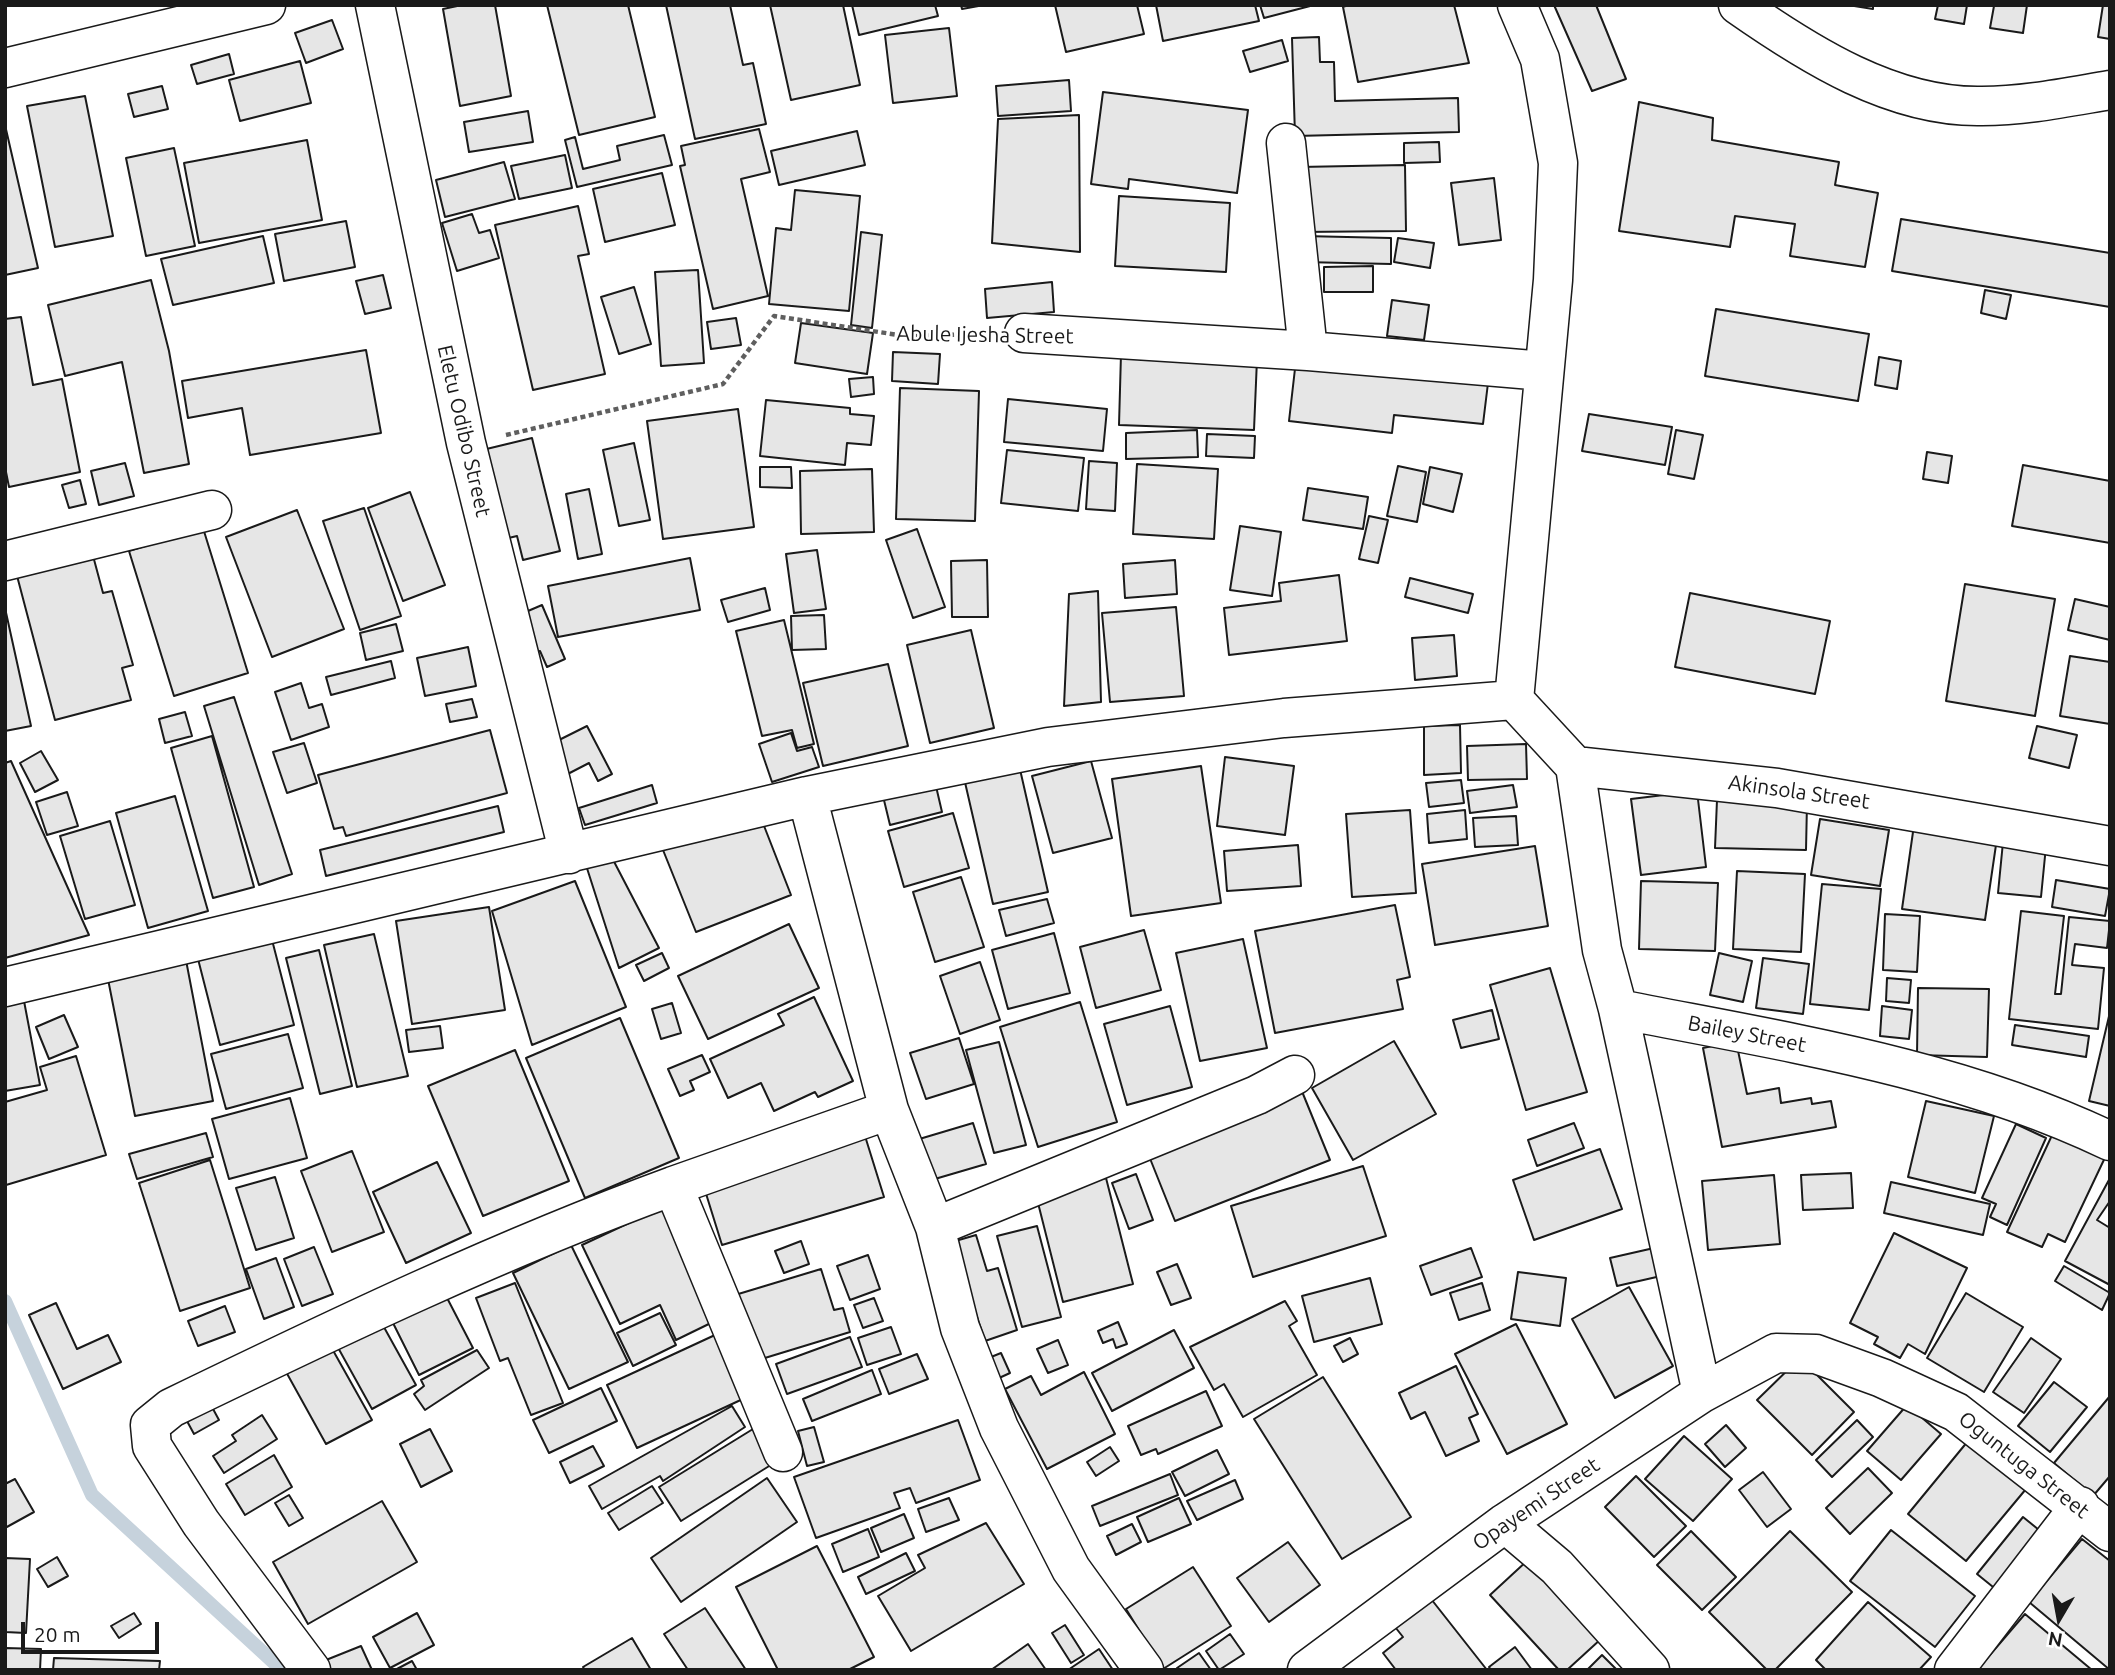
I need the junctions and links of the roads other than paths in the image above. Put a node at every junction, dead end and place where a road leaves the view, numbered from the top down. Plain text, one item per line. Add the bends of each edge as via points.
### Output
1 (266, 5) edge
2 (375, 5) edge
3 (1517, 5) edge
4 (1738, 5) edge
5 (5, 68) edge
6 (2110, 90) edge
7 (1286, 143) dead end
8 (1024, 333) road end
9 (1308, 351) junction
10 (1544, 371) junction
11 (212, 510) dead end
12 (5, 561) edge
13 (1514, 699) junction
14 (1575, 765) junction
15 (807, 796) junction
16 (2110, 846) edge
17 (569, 854) junction
18 (5, 987) edge
19 (1618, 1009) junction
20 (1295, 1075) dead end
21 (889, 1110) junction
22 (2110, 1141) edge
23 (673, 1186) junction
24 (935, 1227) junction
25 (1776, 1353) joint
26 (1702, 1393) junction
27 (783, 1452) dead end
28 (2080, 1506) junction
29 (1505, 1522) junction
30 (2110, 1532) edge
31 (310, 1670) edge
32 (1144, 1670) edge
33 (1307, 1670) edge
34 (1650, 1670) edge
35 (1954, 1670) edge

1 - 5 street
2 - 17 street, Eletu Odibo Street via 466,443
3 - 10 street via 1540,59 1558,163
4 - 6 street via 1775,33 1911,97 1980,107
7 - 9 street
8 - 9 street, Abule Ijesha Street
9 - 10 street, Abule Ijesha Street
10 - 13 street
11 - 12 street
13 - 14 street
13 - 15 street via 1284,718 1048,747
14 - 16 street, Akinsola Street via 1777,788
14 - 19 street via 1602,950
15 - 17 street
15 - 21 street
17 - 18 street
19 - 22 street, Bailey Street via 1880,1060 2049,1112
19 - 26 street
20 - 24 street via 1245,1100
21 - 23 street
21 - 24 street
23 - 27 street
23 - 31 street via 452,1275 171,1408 150,1425 152,1446 201,1523
24 - 32 street via 960,1328 999,1428 1071,1569
25 - 26 street, Opayemi Street
25 - 28 street, Oguntuga Street via 1816,1354 1881,1377 1956,1412
26 - 29 street, Opayemi Street
28 - 30 street, Oguntuga Street
28 - 35 street
29 - 33 street, Opayemi Street
29 - 34 street via 1557,1567

